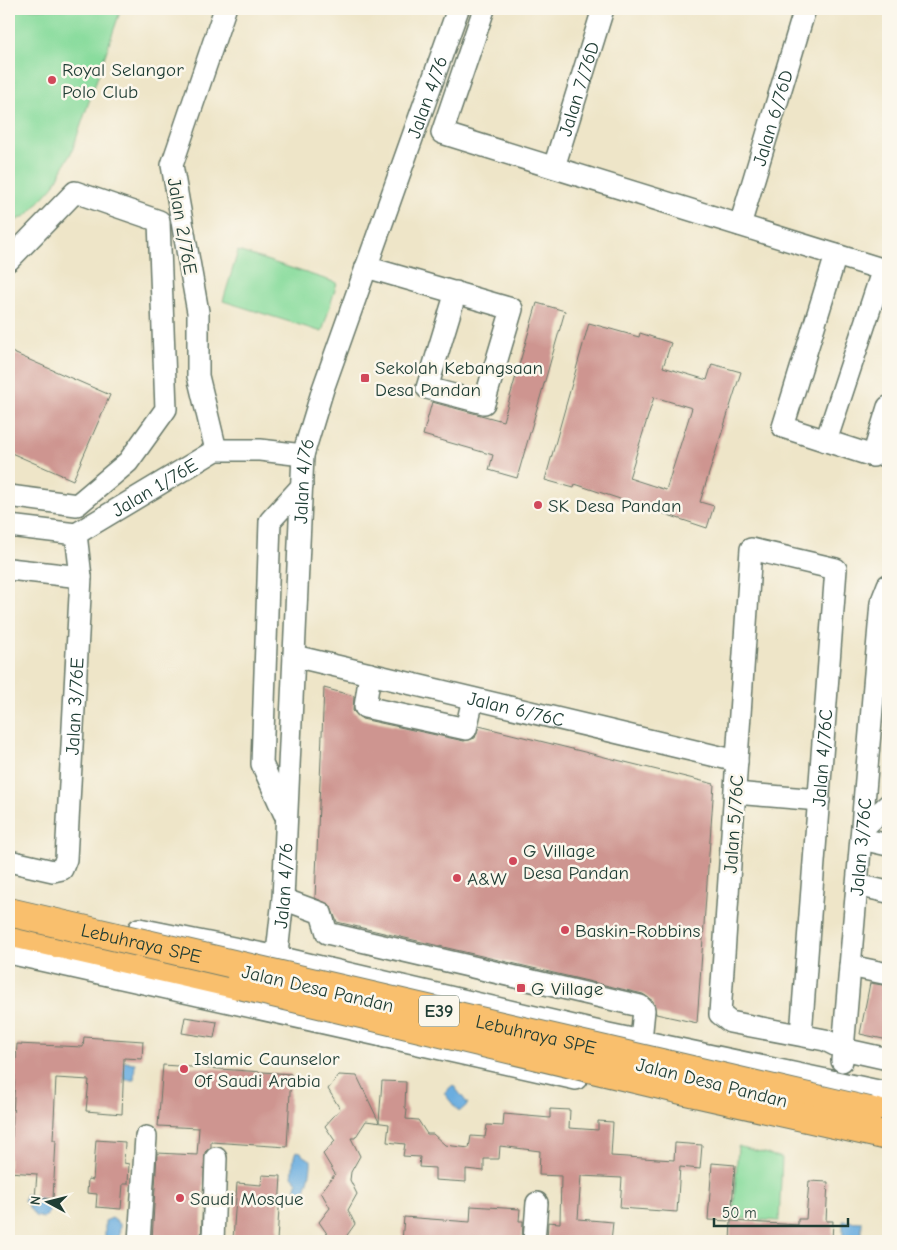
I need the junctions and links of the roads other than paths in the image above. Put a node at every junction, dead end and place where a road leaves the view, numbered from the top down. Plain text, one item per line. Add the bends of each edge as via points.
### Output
1 (226, 9) edge
2 (458, 9) edge
3 (484, 9) edge
4 (603, 9) edge
5 (805, 9) edge
6 (554, 168) junction
7 (740, 225) junction
8 (836, 255) junction
9 (9, 260) edge
10 (366, 267) junction
11 (886, 270) edge
12 (456, 292) junction
13 (888, 407) edge
14 (826, 441) junction
15 (216, 450) junction
16 (303, 455) junction
17 (302, 486) junction
18 (9, 496) edge
19 (9, 526) edge
20 (76, 534) junction
21 (751, 549) joint
22 (9, 569) edge
23 (81, 577) junction
24 (886, 601) edge
25 (294, 656) junction
26 (370, 674) junction
27 (473, 699) junction
28 (737, 761) junction
29 (735, 793) junction
30 (819, 800) junction
31 (888, 805) edge
32 (287, 820) junction
33 (862, 833) junction
34 (888, 846) edge
35 (9, 861) edge
36 (857, 885) junction
37 (888, 892) edge
38 (283, 899) junction
39 (9, 902) edge
40 (9, 912) edge
41 (9, 919) edge
42 (9, 932) edge
43 (9, 953) edge
44 (278, 957) junction
45 (850, 966) junction
46 (888, 974) edge
47 (274, 987) junction
48 (172, 990) junction
49 (613, 1001) junction
50 (608, 1034) junction
51 (801, 1035) junction
52 (385, 1037) junction
53 (641, 1040) junction
54 (843, 1049) junction
55 (888, 1058) edge
56 (840, 1081) junction
57 (888, 1093) edge
58 (888, 1116) edge
59 (888, 1123) edge
60 (888, 1136) edge
61 (146, 1137) dead end
62 (888, 1150) edge
63 (216, 1158) dead end
64 (536, 1203) dead end
65 (139, 1241) edge
66 (213, 1241) edge
67 (534, 1241) edge

1 - 15 street, Jalan 2/76E via 172,165 198,312 198,376
2 - 10 street, Jalan 4/76
3 - 6 street via 442,133
4 - 6 street, Jalan 7/76D
5 - 7 street, Jalan 6/76D
6 - 7 street
7 - 8 street
8 - 11 street
8 - 14 street via 783,427
9 - 18 street via 75,192 159,221 166,409 128,462 77,506
10 - 12 street
10 - 16 street, Jalan 4/76
11 - 14 street
12 - 12 street via 427,388 484,403 512,309
13 - 14 street via 873,456
15 - 16 street, Jalan 1/76E via 260,450
15 - 20 street, Jalan 1/76E
16 - 17 street, Jalan 4/76
17 - 25 street, Jalan 4/76
17 - 32 street via 270,521 262,764
19 - 20 street
20 - 23 street, Jalan 3/76E
21 - 28 street, Jalan 5/76C
21 - 30 street, Jalan 4/76C via 836,569
22 - 23 street
23 - 35 street, Jalan 3/76E via 66,859 62,869 53,871
24 - 33 street, Jalan 3/76C
25 - 26 street, Jalan 6/76C
25 - 32 street, Jalan 4/76
26 - 27 street, Jalan 6/76C
26 - 27 street via 365,707 466,730
27 - 28 street, Jalan 6/76C
28 - 29 street, Jalan 5/76C
29 - 30 street
29 - 51 street, Jalan 5/76C via 720,1014 730,1022
30 - 51 street, Jalan 4/76C
31 - 33 street
32 - 38 street, Jalan 4/76
33 - 34 street
33 - 36 street, Jalan 3/76C
36 - 37 street
36 - 45 street, Jalan 3/76C
38 - 44 street, Jalan 4/76
38 - 49 street via 321,913 326,933
39 - 44 street, Jalan Desa Pandan
40 - 58 highway, Lebuhraya SPE / E39, bridge
41 - 47 street, Jalan Desa Pandan
42 - 60 highway, Lebuhraya SPE / E39, bridge
43 - 48 street, Jalan Desa Pandan
44 - 47 street, Jalan 4/76
44 - 50 street, Jalan Desa Pandan
45 - 46 street
45 - 54 street, Jalan 3/76C
47 - 48 street via 265,1001 253,1003
47 - 52 street via 273,1000 280,1006 328,1016
47 - 59 street, Jalan Desa Pandan via 428,1012
48 - 52 street, Jalan Desa Pandan
49 - 50 street
49 - 53 street via 640,1006 644,1010
50 - 53 street, Jalan Desa Pandan
51 - 54 street via 825,1040
52 - 62 street, Jalan Desa Pandan
53 - 56 street, Jalan Desa Pandan
54 - 55 street
54 - 56 street, Jalan 3/76C
56 - 57 street, Jalan Desa Pandan
61 - 65 street
63 - 66 street
64 - 67 street

